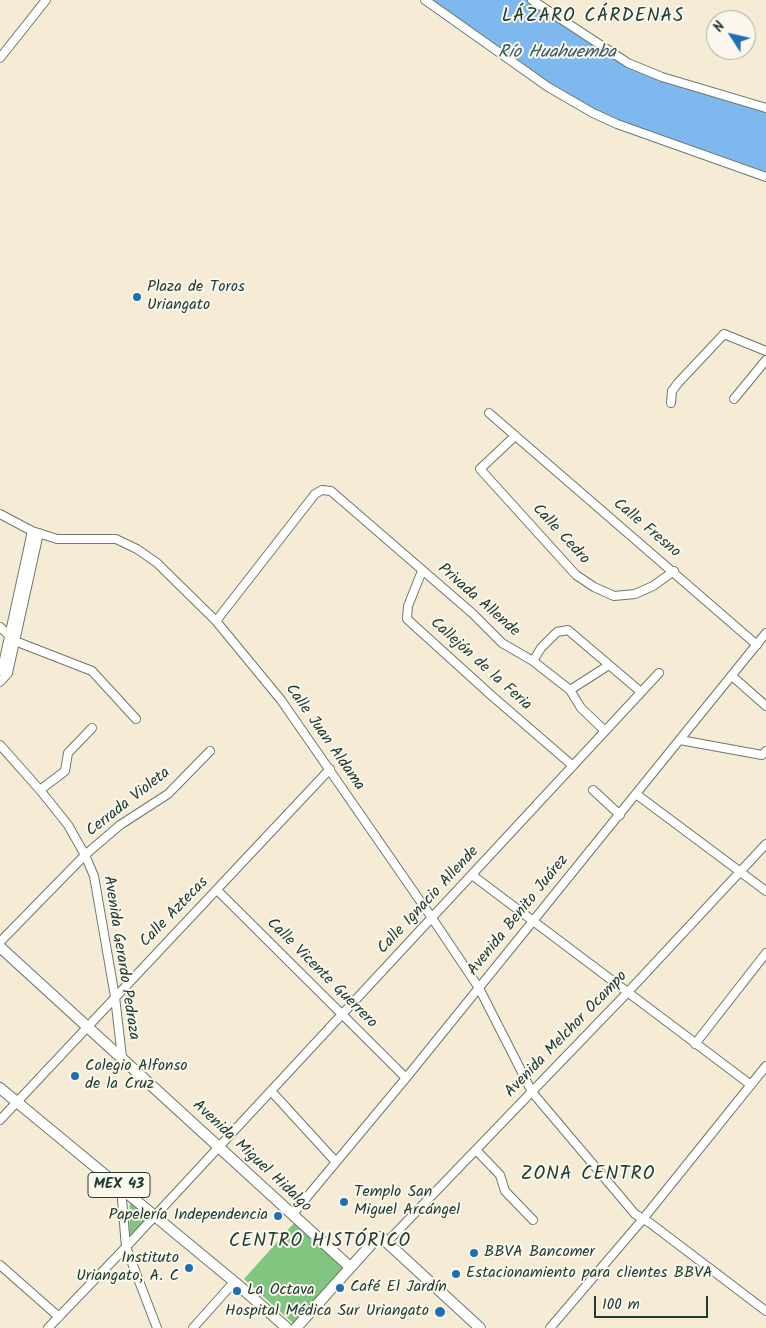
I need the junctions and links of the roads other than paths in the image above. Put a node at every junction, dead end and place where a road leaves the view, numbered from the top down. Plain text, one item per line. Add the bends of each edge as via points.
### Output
1 (46, 0) edge
2 (424, 0) edge
3 (532, 0) edge
4 (0, 58) edge
5 (766, 108) edge
6 (766, 177) edge
7 (766, 351) edge
8 (766, 360) edge
9 (734, 399) dead end
10 (671, 404) dead end
11 (489, 412) dead end
12 (515, 436) junction
13 (0, 514) edge
14 (36, 532) junction
15 (422, 571) junction
16 (674, 571) junction
17 (216, 620) junction
18 (0, 627) edge
19 (766, 633) edge
20 (12, 638) junction
21 (757, 645) junction
22 (533, 661) junction
23 (609, 665) junction
24 (0, 671) edge
25 (658, 673) dead end
26 (732, 676) junction
27 (0, 682) edge
28 (570, 690) junction
29 (641, 692) junction
30 (766, 706) edge
31 (136, 720) dead end
32 (92, 728) dead end
33 (605, 731) junction
34 (680, 740) junction
35 (0, 745) edge
36 (210, 751) dead end
37 (766, 751) edge
38 (573, 766) junction
39 (330, 769) junction
40 (40, 790) junction
41 (593, 790) dead end
42 (636, 794) junction
43 (620, 815) junction
44 (766, 844) edge
45 (85, 855) junction
46 (741, 871) junction
47 (472, 875) junction
48 (217, 890) junction
49 (766, 890) edge
50 (432, 918) junction
51 (533, 922) junction
52 (0, 942) edge
53 (0, 947) edge
54 (766, 953) edge
55 (478, 988) junction
56 (627, 993) junction
57 (114, 996) junction
58 (342, 1014) junction
59 (87, 1026) junction
60 (695, 1044) junction
61 (122, 1057) junction
62 (766, 1066) edge
63 (406, 1078) junction
64 (751, 1085) junction
65 (0, 1088) edge
66 (270, 1091) junction
67 (532, 1092) junction
68 (17, 1102) junction
69 (0, 1120) edge
70 (219, 1147) junction
71 (476, 1150) junction
72 (336, 1162) junction
73 (121, 1187) junction
74 (292, 1215) junction
75 (155, 1216) junction
76 (533, 1220) dead end
77 (643, 1220) junction
78 (384, 1240) junction
79 (126, 1247) junction
80 (0, 1265) edge
81 (350, 1267) junction
82 (234, 1282) junction
83 (766, 1311) edge
84 (59, 1317) junction
85 (48, 1328) edge
86 (157, 1328) edge
87 (193, 1328) edge
88 (286, 1328) edge
89 (296, 1328) edge
90 (480, 1328) edge
91 (550, 1328) edge

1 - 4 street
2 - 6 street via 548,87 593,114
3 - 5 street via 628,62 662,77
7 - 10 street via 724,334 672,390
8 - 9 street
11 - 12 street, Calle Fresno
12 - 16 street, Calle Fresno
12 - 16 street, Calle Cedro via 480,469 576,575 614,596 635,594
13 - 14 street, Calle Juan Aldama
14 - 17 street, Calle Juan Aldama via 57,539 116,540 137,549 157,563
14 - 20 street
15 - 17 street, Privada Allende via 331,491 322,490 315,494
15 - 22 street, Privada Allende via 502,643
15 - 38 street, Callejón de la Feria via 408,606 407,618
16 - 21 street, Calle Fresno
17 - 39 street, Calle Juan Aldama via 281,700
18 - 20 street
19 - 21 street, Avenida Benito Juárez
20 - 24 street
20 - 27 street via 8,673
20 - 31 street via 92,671
21 - 26 street, Avenida Benito Juárez
22 - 23 street via 557,632 568,630
22 - 28 street, Privada Allende
23 - 28 street
23 - 29 street
25 - 29 street, Calle Ignacio Allende
26 - 30 street
26 - 34 street, Avenida Benito Juárez
28 - 33 street, Privada Allende via 581,708
29 - 33 street, Calle Ignacio Allende
32 - 40 street via 68,753 65,771
33 - 38 street, Calle Ignacio Allende
34 - 37 street via 762,755
34 - 42 street, Avenida Benito Juárez
35 - 40 street, Avenida Gerardo Pedraza
36 - 45 street, Cerrada Violeta via 168,794 120,825
38 - 47 street, Calle Ignacio Allende
39 - 48 street, Calle Aztecas
39 - 50 street, Calle Juan Aldama
40 - 45 street, Avenida Gerardo Pedraza via 68,825
41 - 43 street
42 - 43 street, Avenida Benito Juárez
42 - 46 street
43 - 51 street, Avenida Benito Juárez
44 - 46 street, Avenida Melchor Ocampo
45 - 52 street, Cerrada Violeta
45 - 57 street, Avenida Gerardo Pedraza via 94,876
46 - 49 street
46 - 56 street, Avenida Melchor Ocampo
47 - 50 street, Calle Ignacio Allende
47 - 51 street
48 - 57 street, Calle Aztecas
48 - 58 street, Calle Vicente Guerrero
50 - 55 street, Calle Juan Aldama
50 - 58 street, Calle Ignacio Allende
51 - 55 street, Avenida Benito Juárez
51 - 56 street
53 - 59 main road, Avenida Miguel Hidalgo
54 - 60 street
55 - 63 street, Avenida Benito Juárez
55 - 67 street, Calle Juan Aldama
56 - 60 street
56 - 67 street, Avenida Melchor Ocampo
57 - 59 street, Calle Aztecas
57 - 61 street, Avenida Gerardo Pedraza
58 - 63 street, Calle Vicente Guerrero
58 - 66 street, Calle Ignacio Allende
59 - 61 main road, Avenida Miguel Hidalgo
59 - 68 street, Calle Aztecas
60 - 64 street
61 - 70 main road, Avenida Miguel Hidalgo
62 - 64 street
63 - 72 street, Avenida Benito Juárez
64 - 77 street
65 - 68 main road, MEX 43
66 - 70 street, Calle Ignacio Allende
66 - 72 street
67 - 71 street, Avenida Melchor Ocampo
67 - 77 street, Calle Juan Aldama
68 - 69 street, Calle Aztecas
68 - 73 main road, MEX 43
70 - 74 main road, Avenida Miguel Hidalgo
70 - 75 street, Calle Ignacio Allende
71 - 76 street via 500,1175 506,1191
71 - 78 street, Avenida Melchor Ocampo
72 - 74 street, Avenida Benito Juárez
73 - 75 main road, MEX 43
73 - 79 street
74 - 81 main road, Avenida Miguel Hidalgo
75 - 79 street, Calle Ignacio Allende
75 - 82 main road, MEX 43
77 - 83 street, Calle Juan Aldama
77 - 91 street
78 - 81 main road via 376,1239
78 - 90 main road
79 - 84 street, Calle Ignacio Allende
79 - 86 street
80 - 84 street
81 - 89 main road
82 - 87 street
82 - 88 main road, MEX 43
84 - 85 street, Calle Ignacio Allende

